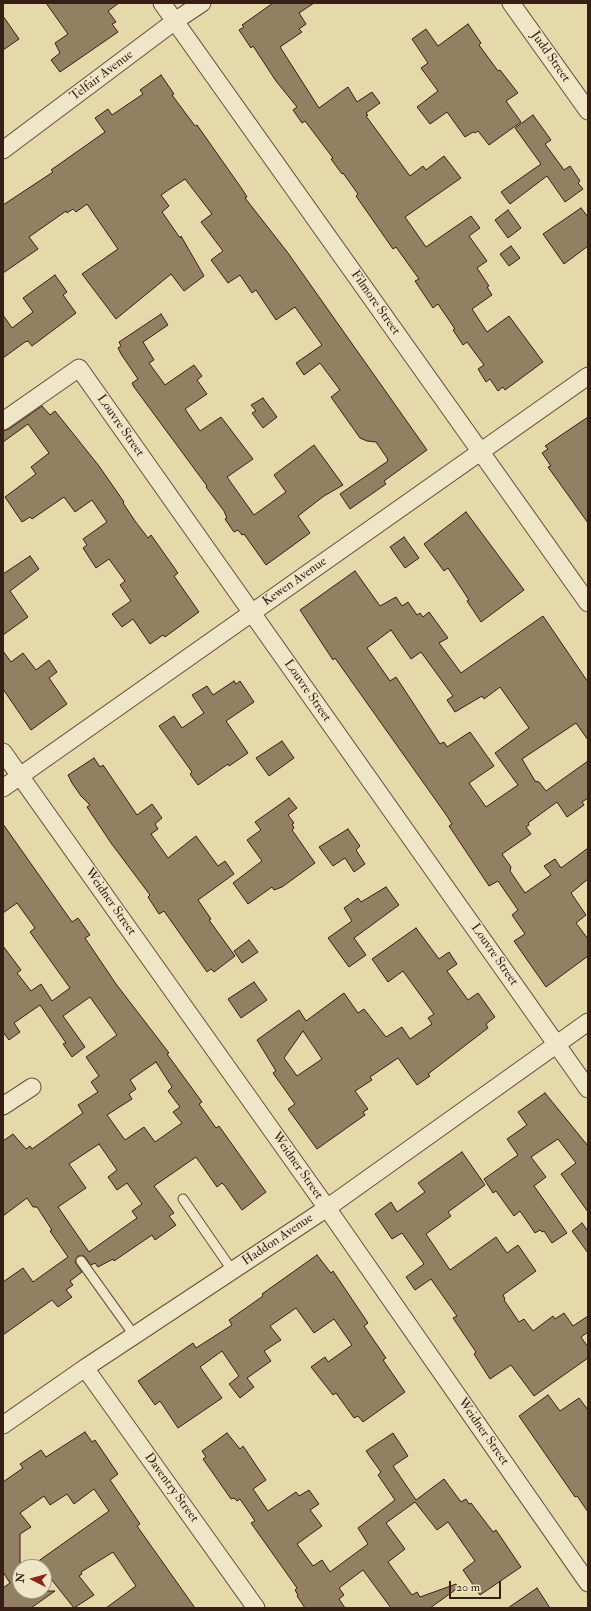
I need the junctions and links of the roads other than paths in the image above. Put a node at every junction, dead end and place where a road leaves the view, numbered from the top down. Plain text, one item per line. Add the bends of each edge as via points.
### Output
1 (162, 3) edge
2 (202, 3) edge
3 (512, 3) edge
4 (175, 21) junction
5 (588, 111) edge
6 (3, 150) edge
7 (588, 376) edge
8 (3, 421) edge
9 (480, 452) junction
10 (588, 603) edge
11 (252, 612) junction
12 (3, 752) edge
13 (20, 776) junction
14 (3, 788) edge
15 (588, 1022) edge
16 (557, 1044) junction
17 (32, 1087) dead end
18 (588, 1089) edge
19 (3, 1106) edge
20 (183, 1199) dead end
21 (327, 1208) junction
22 (81, 1261) dead end
23 (232, 1270) junction
24 (134, 1335) junction
25 (85, 1368) junction
26 (3, 1425) edge
27 (588, 1583) edge
28 (256, 1608) edge

1 - 4 street, Filmore Street
2 - 4 street, Telfair Avenue
3 - 5 street, Judd Street
4 - 6 street, Telfair Avenue
4 - 9 street, Filmore Street
7 - 9 street, Kewen Avenue
8 - 11 street, Louvre Street via 79,368
9 - 10 street, Filmore Street
9 - 11 street, Kewen Avenue
11 - 13 street, Kewen Avenue
11 - 16 street, Louvre Street
12 - 13 street, Weidner Street
13 - 14 street, Kewen Avenue
13 - 21 street, Weidner Street
15 - 16 street, Haddon Avenue
16 - 18 street, Louvre Street
16 - 21 street, Haddon Avenue
17 - 19 street
20 - 23 lane
21 - 23 street, Haddon Avenue
21 - 27 street, Weidner Street
22 - 24 lane
23 - 24 street, Haddon Avenue
24 - 25 street, Haddon Avenue
25 - 26 street, Haddon Avenue
25 - 28 street, Daventry Street

